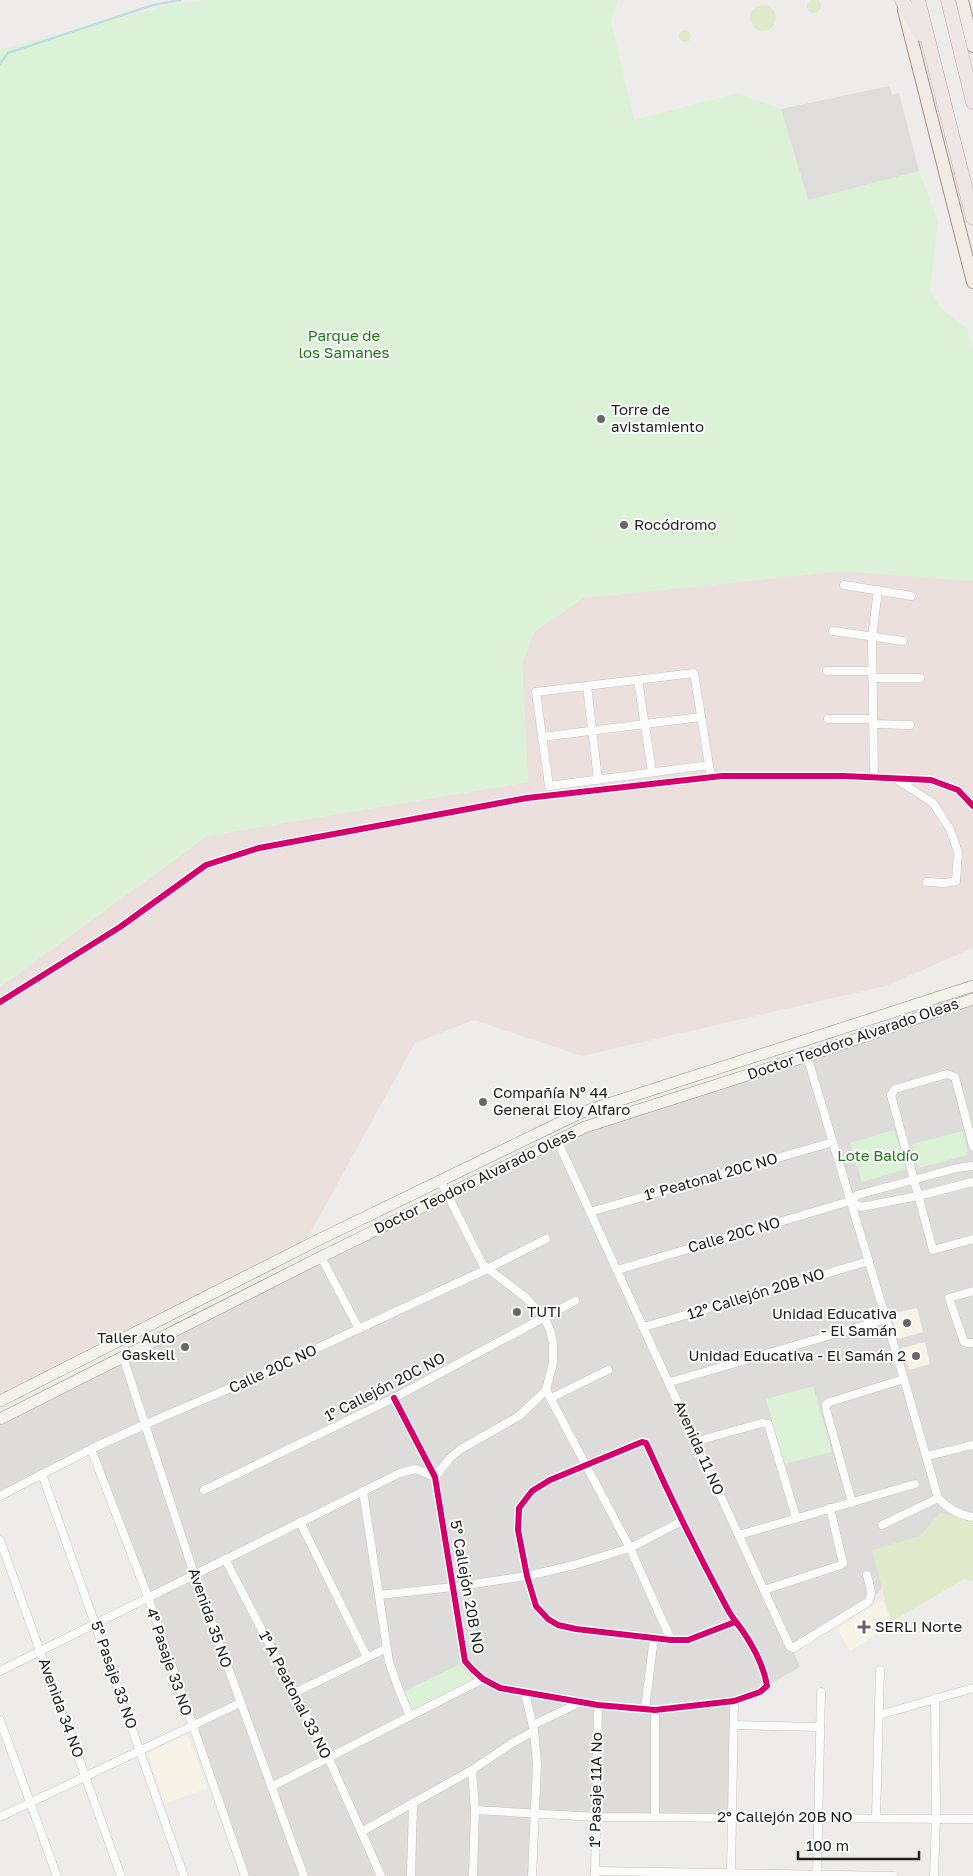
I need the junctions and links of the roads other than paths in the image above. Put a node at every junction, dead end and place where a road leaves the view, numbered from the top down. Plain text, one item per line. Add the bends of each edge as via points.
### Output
1 (902, 0) edge
2 (918, 0) edge
3 (948, 0) edge
4 (962, 0) edge
5 (973, 46) edge
6 (930, 49) junction
7 (973, 102) edge
8 (973, 218) edge
9 (973, 282) edge
10 (844, 585) dead end
11 (878, 590) junction
12 (911, 596) dead end
13 (833, 631) dead end
14 (872, 637) junction
15 (904, 641) dead end
16 (826, 671) dead end
17 (872, 674) junction
18 (920, 678) dead end
19 (638, 680) junction
20 (587, 686) junction
21 (701, 717) junction
22 (828, 719) dead end
23 (873, 721) junction
24 (644, 724) junction
25 (910, 725) dead end
26 (592, 731) junction
27 (542, 738) junction
28 (709, 764) junction
29 (652, 772) junction
30 (711, 777) junction
31 (874, 777) junction
32 (894, 778) junction
33 (598, 780) junction
34 (973, 806) edge
35 (927, 882) dead end
36 (973, 986) edge
37 (973, 999) edge
38 (0, 1002) edge
39 (807, 1056) junction
40 (557, 1140) junction
41 (833, 1142) junction
42 (973, 1146) edge
43 (498, 1153) junction
44 (505, 1166) junction
45 (973, 1166) edge
46 (440, 1180) junction
47 (913, 1180) junction
48 (973, 1182) edge
49 (446, 1195) junction
50 (918, 1196) junction
51 (850, 1201) junction
52 (590, 1212) junction
53 (973, 1239) edge
54 (546, 1240) dead end
55 (321, 1257) junction
56 (868, 1261) junction
57 (487, 1269) junction
58 (618, 1270) junction
59 (973, 1291) edge
60 (575, 1301) dead end
61 (544, 1317) junction
62 (886, 1319) junction
63 (644, 1327) junction
64 (359, 1329) junction
65 (973, 1343) edge
66 (123, 1357) junction
67 (608, 1370) dead end
68 (904, 1379) junction
69 (670, 1382) junction
70 (546, 1390) junction
71 (394, 1398) junction
72 (550, 1398) junction
73 (0, 1401) edge
74 (0, 1419) edge
75 (146, 1424) junction
76 (697, 1441) junction
77 (973, 1445) edge
78 (91, 1449) junction
79 (927, 1456) junction
80 (586, 1465) junction
81 (42, 1474) junction
82 (435, 1477) junction
83 (915, 1484) dead end
84 (204, 1490) dead end
85 (363, 1491) junction
86 (0, 1496) edge
87 (938, 1498) junction
88 (852, 1503) junction
89 (830, 1508) junction
90 (973, 1516) edge
91 (796, 1517) junction
92 (682, 1521) junction
93 (300, 1522) junction
94 (882, 1525) dead end
95 (738, 1535) junction
96 (0, 1540) edge
97 (630, 1548) junction
98 (225, 1559) junction
99 (194, 1574) junction
100 (868, 1575) dead end
101 (527, 1576) junction
102 (453, 1587) junction
103 (764, 1590) junction
104 (379, 1595) junction
105 (148, 1597) junction
106 (735, 1622) junction
107 (96, 1624) junction
108 (654, 1637) junction
109 (670, 1640) junction
110 (387, 1648) junction
111 (41, 1652) junction
112 (367, 1658) junction
113 (880, 1670) dead end
114 (0, 1671) edge
115 (483, 1679) junction
116 (973, 1688) edge
117 (821, 1692) dead end
118 (294, 1693) junction
119 (525, 1693) junction
120 (936, 1698) junction
121 (734, 1700) junction
122 (581, 1702) junction
123 (240, 1703) junction
124 (598, 1705) junction
125 (645, 1709) junction
126 (655, 1710) junction
127 (880, 1715) junction
128 (410, 1716) junction
129 (0, 1720) edge
130 (734, 1725) junction
131 (191, 1726) junction
132 (820, 1727) junction
133 (533, 1728) junction
134 (140, 1750) junction
135 (328, 1757) junction
136 (472, 1770) junction
137 (86, 1776) junction
138 (271, 1787) junction
139 (31, 1802) junction
140 (413, 1804) junction
141 (475, 1810) junction
142 (534, 1813) junction
143 (0, 1817) edge
144 (596, 1817) junction
145 (655, 1817) junction
146 (732, 1817) junction
147 (818, 1817) junction
148 (876, 1817) junction
149 (936, 1818) junction
150 (973, 1819) edge
151 (361, 1832) junction
152 (595, 1874) edge
153 (659, 1874) edge
154 (731, 1874) junction
155 (817, 1875) edge
156 (57, 1876) edge
157 (121, 1876) edge
158 (184, 1876) edge
159 (245, 1876) edge
160 (304, 1876) edge
161 (381, 1876) edge
162 (411, 1876) edge
163 (473, 1876) edge
164 (532, 1876) edge
165 (878, 1876) edge
166 (894, 1876) edge
167 (934, 1876) edge

1 - 6 highway
1 - 9 main road
2 - 6 highway
3 - 7 highway
4 - 5 main road
6 - 8 highway
10 - 11 street
11 - 12 street
11 - 14 street
13 - 14 street
14 - 15 street
14 - 17 street
16 - 17 street
17 - 18 street
17 - 23 street
19 - 20 street
19 - 21 street via 694,674
19 - 24 street
20 - 26 street
20 - 27 street via 536,692
21 - 24 street
21 - 28 street
22 - 23 street
23 - 25 street
23 - 31 street
24 - 26 street
24 - 29 street
26 - 27 street
26 - 33 street
27 - 33 street via 549,786
28 - 29 street
28 - 30 street
29 - 33 street
30 - 31 street
30 - 38 street via 527,798 259,848 206,865 120,927
31 - 32 street
32 - 34 street via 931,780 958,790
32 - 35 street via 933,803 950,829 958,852 956,881
36 - 43 main road, Doctor Teodoro Alvarado Oleas via 580,1112
37 - 39 main road, Doctor Teodoro Alvarado Oleas
39 - 40 main road, Doctor Teodoro Alvarado Oleas via 585,1127
39 - 41 street
40 - 44 main road, Doctor Teodoro Alvarado Oleas
40 - 52 street, Avenida 11 NO
41 - 51 street
41 - 52 street, 1° Peatonal 20C NO
42 - 47 street via 952,1074 895,1089 891,1095
43 - 44 main road
43 - 46 main road, Doctor Teodoro Alvarado Oleas
44 - 49 main road, Doctor Teodoro Alvarado Oleas
45 - 47 street, Calle 20C NO
46 - 49 street
46 - 73 main road, Doctor Teodoro Alvarado Oleas
47 - 50 street
47 - 51 street, Calle 20C NO via 858,1195
48 - 50 street
49 - 55 main road, Doctor Teodoro Alvarado Oleas
49 - 57 street
50 - 51 street via 861,1207
50 - 53 street via 932,1250
51 - 56 street
51 - 58 street, Calle 20C NO
52 - 58 street, Avenida 11 NO
54 - 57 street, Calle 20C NO
55 - 64 street
55 - 66 main road, Doctor Teodoro Alvarado Oleas
56 - 62 street
56 - 63 street, 12° Callejón 20B NO
57 - 61 street via 525,1297
57 - 64 street, Calle 20C NO
58 - 63 street, Avenida 11 NO
59 - 65 street via 949,1298 964,1342
60 - 61 street, 1° Callejón 20C NO
61 - 70 street via 553,1343
61 - 71 street, 1° Callejón 20C NO
62 - 68 street
62 - 69 street
63 - 69 street, Avenida 11 NO
64 - 75 street, Calle 20C NO
66 - 74 main road, Doctor Teodoro Alvarado Oleas
66 - 75 street, Avenida 35 NO
67 - 72 street
68 - 79 street
68 - 88 street via 826,1404
69 - 76 street, Avenida 11 NO
70 - 72 street
70 - 82 street via 519,1416 460,1449
71 - 82 street, 5° Callejón 20B NO
71 - 84 street, 1° Callejón 20C NO
72 - 80 street
75 - 78 street, Calle 20C NO
75 - 99 street, Avenida 35 NO
76 - 91 street via 768,1424
76 - 95 street, Avenida 11 NO
77 - 79 street
78 - 81 street, Calle 20C NO
78 - 105 street, 4° Pasaje 33 NO
79 - 87 street
80 - 92 street via 646,1443
80 - 97 street
80 - 101 street via 532,1491 519,1508 518,1530
81 - 86 street, Calle 20C NO
81 - 107 street, 5° Pasaje 33 NO
82 - 85 street via 416,1469
82 - 102 street, 5° Callejón 20B NO
83 - 88 street
85 - 93 street
85 - 104 street
87 - 90 street via 948,1509
87 - 94 street
88 - 89 street
89 - 91 street
89 - 103 street via 843,1563
91 - 95 street
92 - 97 street
92 - 106 street
93 - 98 street
93 - 112 street
95 - 103 street, Avenida 11 NO
96 - 111 street, Avenida 34 NO
97 - 101 street
97 - 109 street
98 - 99 street
98 - 118 street, 1° A Peatonal 33 NO
99 - 105 street
99 - 123 street, Avenida 35 NO
100 - 103 street, Avenida 11 NO via 871,1594 868,1602 793,1648
101 - 102 street
101 - 108 street via 536,1606 558,1625
102 - 104 street
102 - 115 street, 5° Callejón 20B NO via 465,1661
104 - 110 street
105 - 107 street
105 - 131 street, 4° Pasaje 33 NO
106 - 109 street via 688,1640
106 - 121 street, 5° Callejón 20B NO via 756,1656 767,1686 760,1692
107 - 111 street
107 - 134 street, 5° Pasaje 33 NO
108 - 109 street
108 - 125 street
110 - 112 street
110 - 128 street
111 - 114 street
111 - 137 street, Avenida 34 NO
112 - 118 street
113 - 127 street
115 - 119 street, 5° Callejón 20B NO via 500,1688
115 - 128 street
116 - 120 street
117 - 132 street
118 - 135 street, 1° A Peatonal 33 NO
119 - 122 street, 5° Callejón 20B NO
119 - 133 street
120 - 127 street
120 - 149 street
121 - 126 street, 5° Callejón 20B NO
121 - 130 street
122 - 124 street, 5° Callejón 20B NO
122 - 133 street
123 - 131 street
123 - 138 street, Avenida 35 NO
124 - 125 street, 5° Callejón 20B NO
124 - 144 street, 1° Pasaje 11A No
125 - 126 street, 5° Callejón 20B NO
126 - 145 street
127 - 148 street
128 - 135 street
129 - 139 street
130 - 132 street
130 - 146 street
131 - 134 street
131 - 159 street, 4° Pasaje 33 NO
132 - 147 street
133 - 136 street
133 - 142 street via 536,1764
134 - 137 street
134 - 158 street, 5° Pasaje 33 NO
135 - 138 street
135 - 151 street, 1° A Peatonal 33 NO
136 - 140 street
136 - 141 street
137 - 139 street
137 - 157 street, Avenida 34 NO
138 - 160 street, Avenida 35 NO
139 - 143 street
139 - 156 street
140 - 151 street
140 - 162 street
141 - 142 street, 2° Callejón 20B NO
141 - 163 street
142 - 144 street, 2° Callejón 20B NO
142 - 164 street
144 - 145 street, 2° Callejón 20B NO
144 - 152 street, 1° Pasaje 11A No
145 - 146 street, 2° Callejón 20B NO
146 - 147 street, 2° Callejón 20B NO
146 - 154 street
147 - 148 street, 2° Callejón 20B NO
147 - 155 street
148 - 149 street, 2° Callejón 20B NO
149 - 150 street, 2° Callejón 20B NO
149 - 167 street
151 - 161 street, 1° A Peatonal 33 NO
152 - 153 street
153 - 154 street
154 - 155 street
155 - 165 street
165 - 166 street

